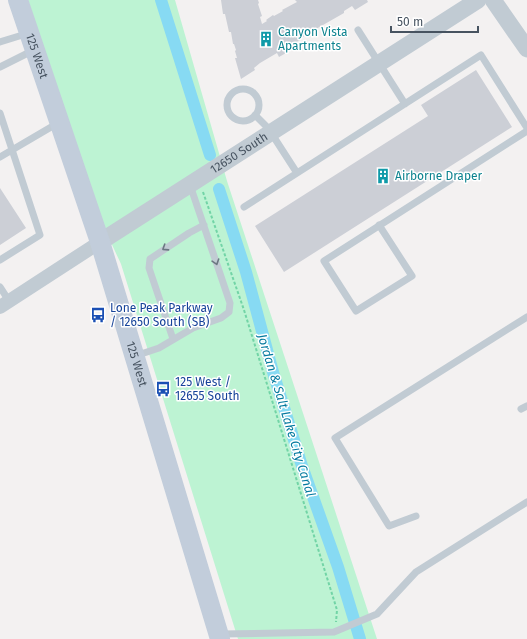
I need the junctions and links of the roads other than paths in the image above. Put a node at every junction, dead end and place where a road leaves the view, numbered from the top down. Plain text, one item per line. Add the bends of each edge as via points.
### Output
1 (18, 0) edge
2 (478, 0) edge
3 (493, 0) edge
4 (358, 30) dead end
5 (32, 41) junction
6 (0, 42) edge
7 (527, 49) edge
8 (379, 64) junction
9 (0, 67) edge
10 (405, 104) junction
11 (0, 113) edge
12 (255, 116) junction
13 (59, 122) junction
14 (527, 128) edge
15 (527, 131) edge
16 (271, 133) junction
17 (12, 150) junction
18 (0, 158) edge
19 (297, 173) junction
20 (195, 182) junction
21 (244, 207) dead end
22 (204, 224) junction
23 (379, 225) junction
24 (100, 242) junction
25 (0, 260) edge
26 (0, 287) edge
27 (4, 304) edge
28 (527, 317) edge
29 (173, 339) junction
30 (135, 356) junction
31 (527, 502) edge
32 (416, 516) dead end
33 (219, 637) edge

1 - 5 main road, 125 West
2 - 8 street, 12650 South
3 - 7 street
4 - 8 lane
5 - 6 lane
5 - 9 lane
5 - 13 main road, 125 West
8 - 10 lane
8 - 16 street, 12650 South
10 - 14 lane via 481,56
10 - 19 lane
11 - 17 lane
12 - 12 lane via 259,108 256,95 243,89 234,92 228,100 228,110 234,117 238,120 247,120
12 - 16 lane
13 - 17 lane
13 - 24 main road, 125 West
15 - 23 lane
16 - 19 lane
16 - 20 street, 12650 South
17 - 18 lane
17 - 25 lane via 40,235
19 - 21 lane
20 - 22 lane
20 - 24 street, 12650 South
22 -> 29 lane via 150,259 149,268
22 -> 29 lane via 230,303 229,312
23 - 23 lane via 324,260 356,311 412,276
24 - 27 street, 12650 South
24 - 30 main road, 125 West
26 - 27 lane
28 - 32 lane via 335,438 389,526
29 - 30 lane via 159,348
30 - 33 main road, 125 West
31 - 33 lane via 416,572 377,614 366,619 336,631

